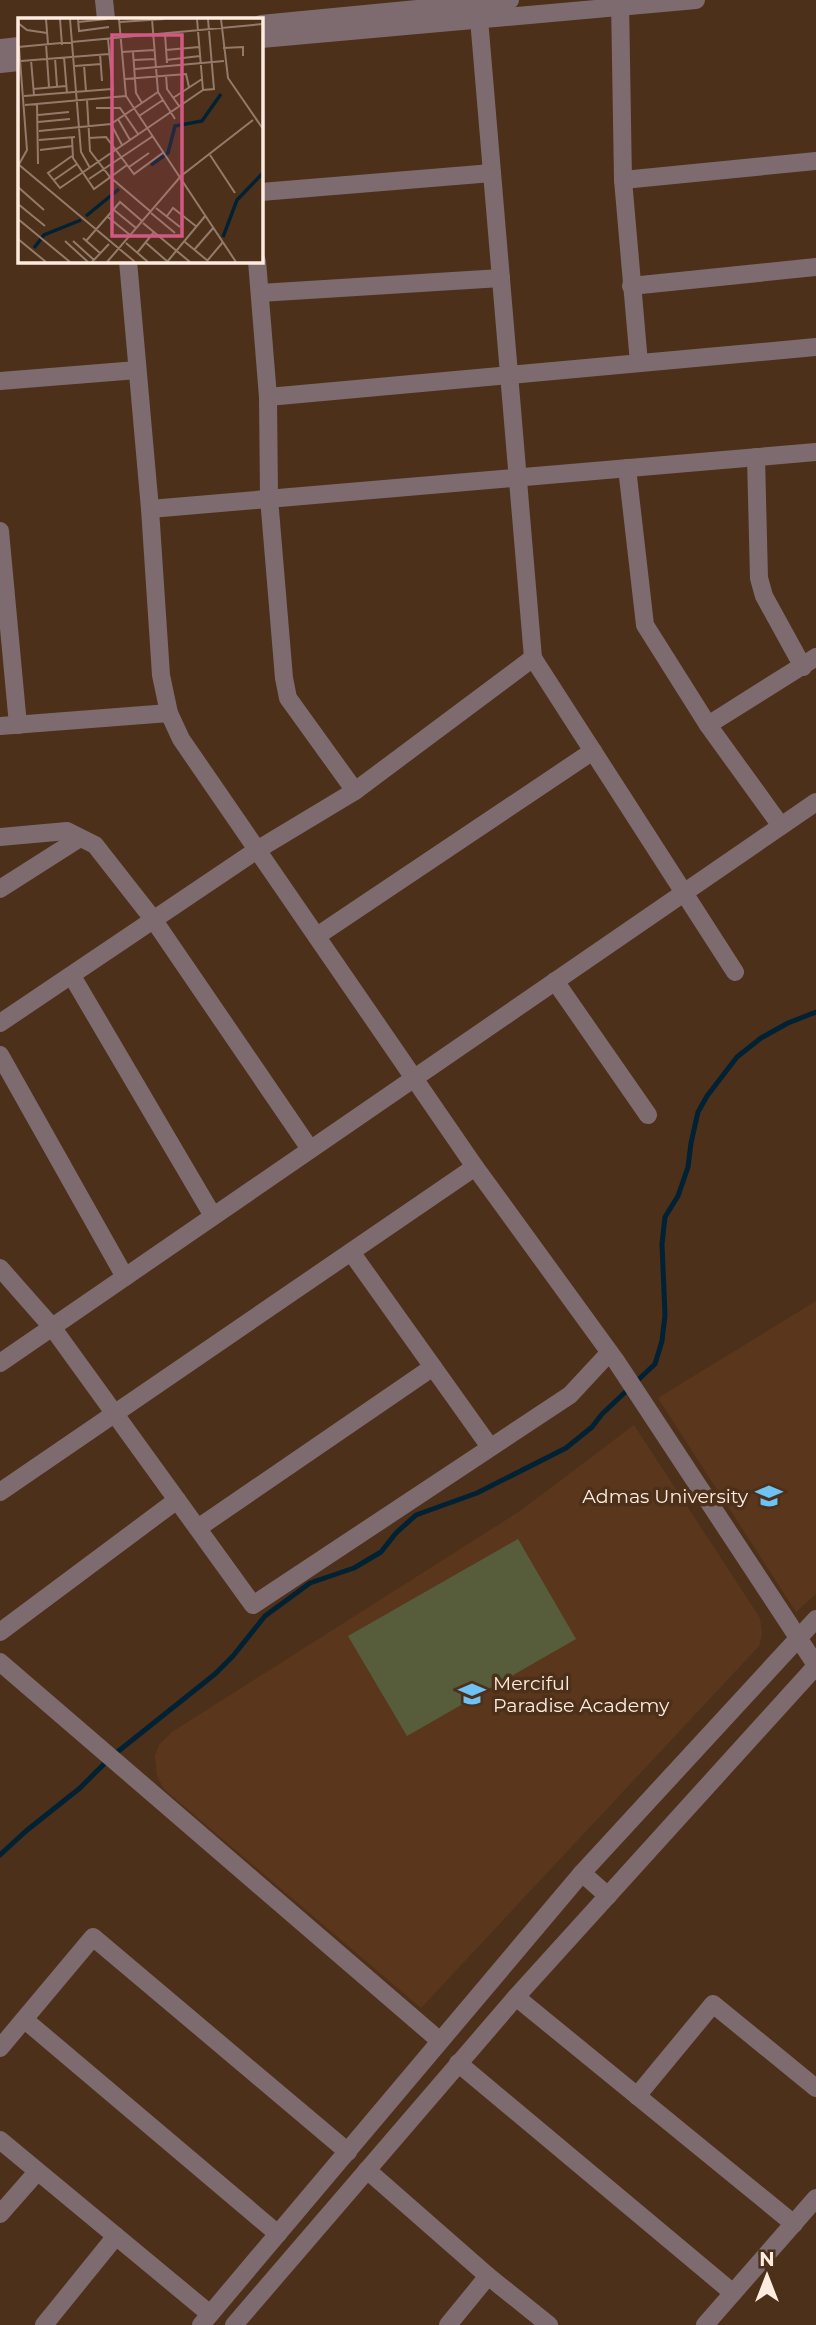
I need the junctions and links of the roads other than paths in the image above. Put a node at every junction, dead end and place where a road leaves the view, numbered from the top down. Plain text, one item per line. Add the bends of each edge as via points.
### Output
1 (104, 0) edge
2 (510, 0) edge
3 (696, 0) edge
4 (620, 4) edge
5 (478, 7) edge
6 (106, 18) edge
7 (262, 24) edge
8 (262, 39) edge
9 (18, 46) edge
10 (0, 48) edge
11 (18, 62) edge
12 (0, 64) edge
13 (816, 161) edge
14 (492, 173) junction
15 (623, 180) junction
16 (262, 192) edge
17 (128, 262) edge
18 (257, 262) edge
19 (816, 267) edge
20 (501, 278) junction
21 (631, 286) junction
22 (260, 293) junction
23 (816, 346) edge
24 (639, 363) junction
25 (137, 370) junction
26 (510, 375) junction
27 (0, 381) edge
28 (268, 397) junction
29 (816, 452) edge
30 (756, 457) junction
31 (626, 468) junction
32 (518, 477) junction
33 (269, 498) junction
34 (150, 509) junction
35 (0, 531) edge
36 (5, 627) edge
37 (533, 658) junction
38 (809, 662) edge
39 (169, 713) junction
40 (9, 725) edge
41 (708, 725) junction
42 (593, 751) junction
43 (355, 791) junction
44 (816, 802) edge
45 (781, 825) junction
46 (0, 837) edge
47 (80, 838) junction
48 (257, 850) junction
49 (0, 889) edge
50 (684, 892) junction
51 (153, 919) junction
52 (317, 936) junction
53 (735, 972) dead end
54 (72, 976) junction
55 (555, 981) junction
56 (0, 1023) edge
57 (0, 1055) edge
58 (414, 1077) junction
59 (648, 1115) dead end
60 (310, 1149) junction
61 (475, 1167) junction
62 (213, 1216) junction
63 (351, 1252) junction
64 (0, 1268) edge
65 (125, 1277) junction
66 (52, 1326) junction
67 (613, 1357) junction
68 (0, 1363) edge
69 (433, 1367) junction
70 (115, 1413) junction
71 (490, 1447) junction
72 (0, 1492) edge
73 (177, 1500) junction
74 (198, 1528) junction
75 (816, 1619) edge
76 (0, 1632) edge
77 (797, 1637) junction
78 (0, 1662) edge
79 (816, 1666) edge
80 (582, 1873) junction
81 (608, 1896) junction
82 (516, 1997) junction
83 (25, 2020) junction
84 (440, 2041) junction
85 (0, 2048) edge
86 (458, 2063) junction
87 (816, 2088) edge
88 (637, 2096) junction
89 (0, 2140) edge
90 (348, 2152) junction
91 (367, 2170) junction
92 (37, 2172) junction
93 (816, 2199) edge
94 (0, 2214) edge
95 (794, 2224) junction
96 (278, 2234) junction
97 (116, 2236) junction
98 (488, 2276) junction
99 (733, 2293) junction
100 (206, 2319) edge
101 (44, 2325) edge
102 (234, 2325) edge
103 (448, 2325) edge
104 (549, 2325) edge
105 (705, 2325) edge

1 - 6 street
2 - 5 street
3 - 4 street
4 - 5 street
4 - 15 street
5 - 7 street
5 - 8 street
5 - 14 street
9 - 10 street
11 - 12 street
13 - 15 street
14 - 16 street
14 - 20 street
15 - 21 street
17 - 25 street
18 - 22 street
19 - 21 street
20 - 22 street
20 - 26 street
21 - 24 street
22 - 28 street
23 - 24 street
24 - 26 street
25 - 27 street
25 - 34 street
26 - 28 street
26 - 32 street
28 - 33 street
29 - 30 street
30 - 31 street
30 - 38 street via 759,578 764,596
31 - 32 street
31 - 41 street via 645,625
32 - 33 street
32 - 37 street
33 - 34 street
33 - 43 street via 288,698
34 - 39 street via 161,675
35 - 36 street
36 - 40 street
37 - 42 street
37 - 43 street
38 - 41 street
39 - 40 street
39 - 48 street via 181,739
41 - 45 street
42 - 50 street
42 - 52 street
43 - 48 street
44 - 45 street
45 - 50 street
46 - 47 street via 67,831
47 - 49 street
47 - 51 street via 95,845
48 - 51 street
48 - 52 street
50 - 53 street
50 - 55 street
51 - 54 street
51 - 60 street
52 - 58 street
54 - 56 street
54 - 62 street
55 - 58 street
55 - 59 street
57 - 65 street
58 - 60 street
58 - 61 street
60 - 62 street
61 - 63 street
61 - 67 street
62 - 65 street
63 - 69 street
63 - 70 street
64 - 66 street
65 - 66 street
66 - 68 street
66 - 70 street
67 - 71 street via 569,1395
67 - 77 street
69 - 71 street
69 - 74 street
70 - 72 street
70 - 73 street
71 - 74 street via 253,1605
73 - 74 street
73 - 76 street
75 - 77 street
77 - 79 street
77 - 80 street
78 - 84 street
79 - 81 street
80 - 81 street
80 - 84 street
81 - 82 street
82 - 86 street
82 - 88 street
83 - 85 street
83 - 90 street via 93,1937
83 - 96 street
84 - 90 street
86 - 91 street
86 - 99 street
87 - 88 street via 713,2004
88 - 95 street
89 - 92 street
90 - 96 street
91 - 98 street
91 - 102 street
92 - 94 street
92 - 97 street
93 - 95 street
95 - 99 street
96 - 100 street
97 - 100 street
97 - 101 street
98 - 103 street
98 - 104 street
99 - 105 street

